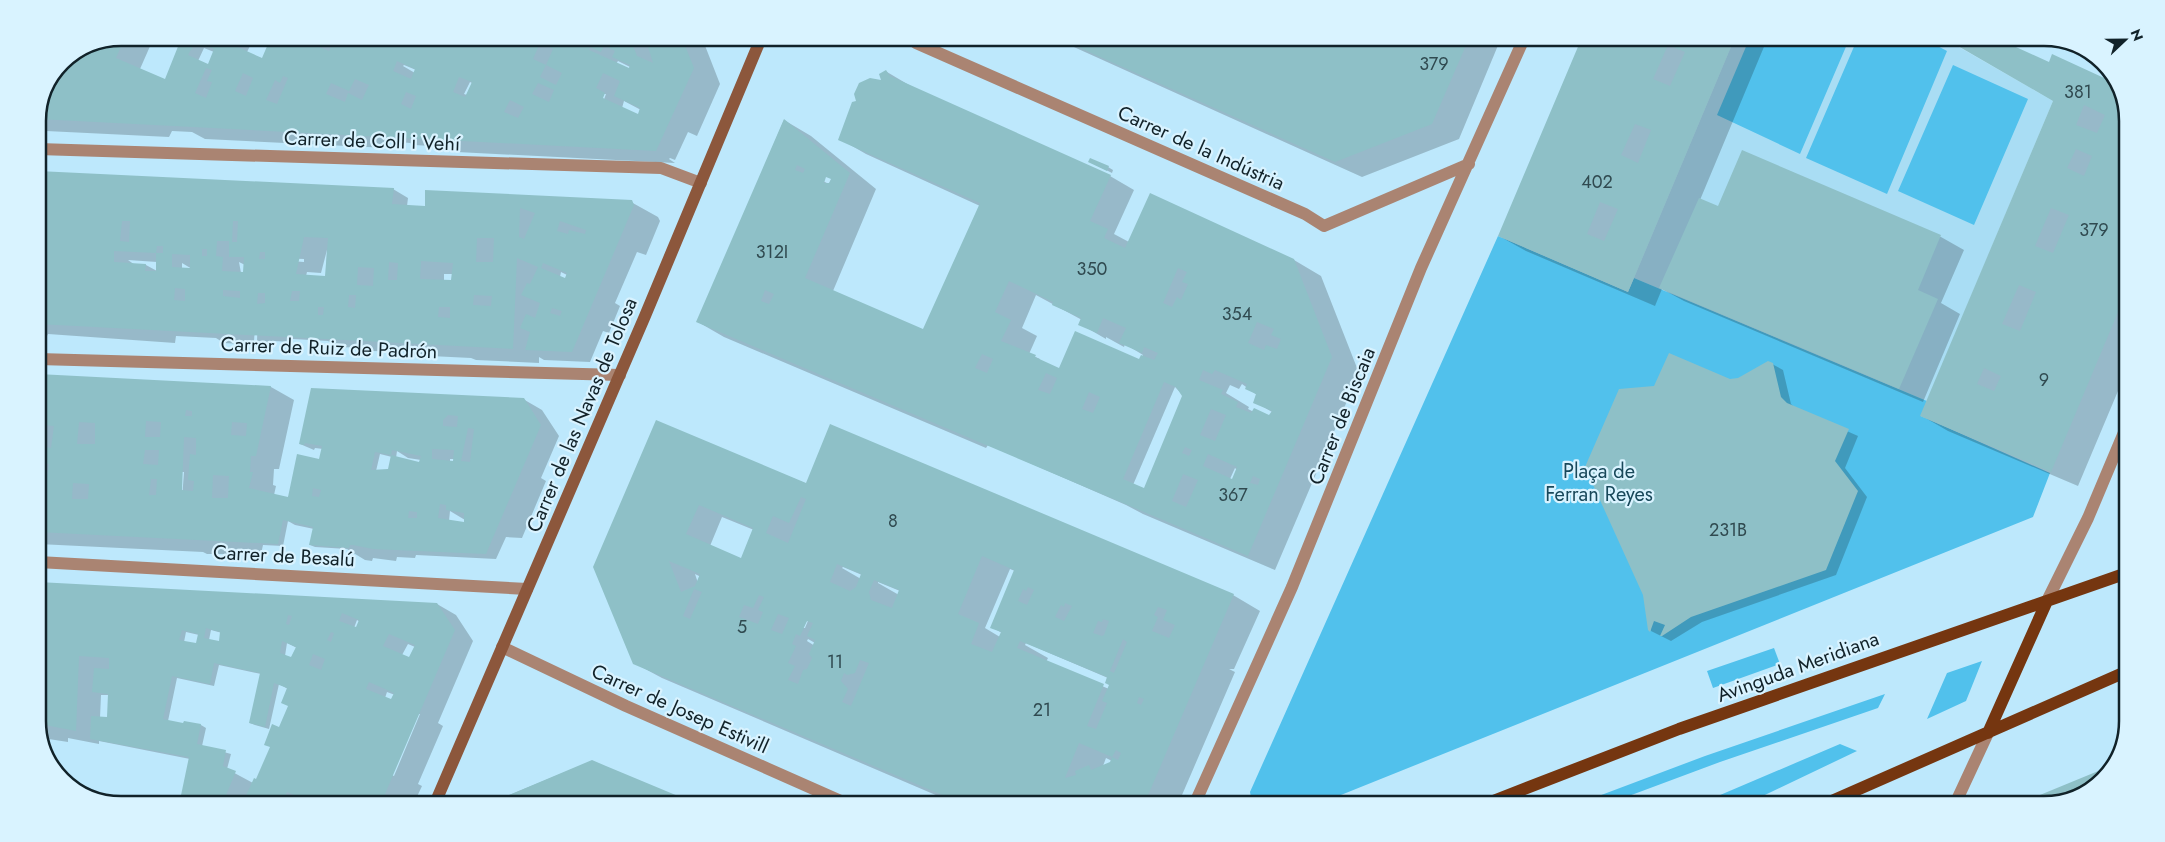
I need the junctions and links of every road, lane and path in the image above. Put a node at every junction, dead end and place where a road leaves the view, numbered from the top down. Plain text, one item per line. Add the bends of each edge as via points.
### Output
1 (758, 46) edge
2 (923, 46) edge
3 (1520, 46) edge
4 (46, 149) edge
5 (1469, 164) junction
6 (702, 183) junction
7 (46, 359) edge
8 (620, 375) junction
9 (2119, 444) edge
10 (46, 562) edge
11 (2119, 576) edge
12 (527, 590) junction
13 (2047, 601) junction
14 (502, 647) junction
15 (2119, 675) edge
16 (1988, 733) junction
17 (438, 796) edge
18 (829, 796) edge
19 (1198, 796) edge
20 (1506, 796) edge
21 (1843, 796) edge
22 (1959, 796) edge

1 - 6 main road, Carrer de las Navas de Tolosa
2 - 5 street, Carrer de la Indústria via 1305,214 1324,226
3 - 5 street, Carrer de Biscaia
4 - 6 street, Carrer de Coll i Vehí via 661,168
5 - 19 street, Carrer de Biscaia via 1421,268 1292,587
6 - 8 main road, Carrer de las Navas de Tolosa
7 - 8 street, Carrer de Ruiz de Padrón
8 - 12 main road, Carrer de las Navas de Tolosa
9 - 13 street via 2088,518
10 - 12 street, Carrer de Besalú
11 - 13 main road, Avinguda Meridiana
12 - 14 main road, Carrer de las Navas de Tolosa
13 - 16 main road
13 - 20 main road, Avinguda Meridiana via 1689,726
14 - 17 main road, Carrer de las Navas de Tolosa
14 - 18 street, Carrer de Josep Estivill
15 - 16 main road
16 - 21 main road
16 - 22 street

